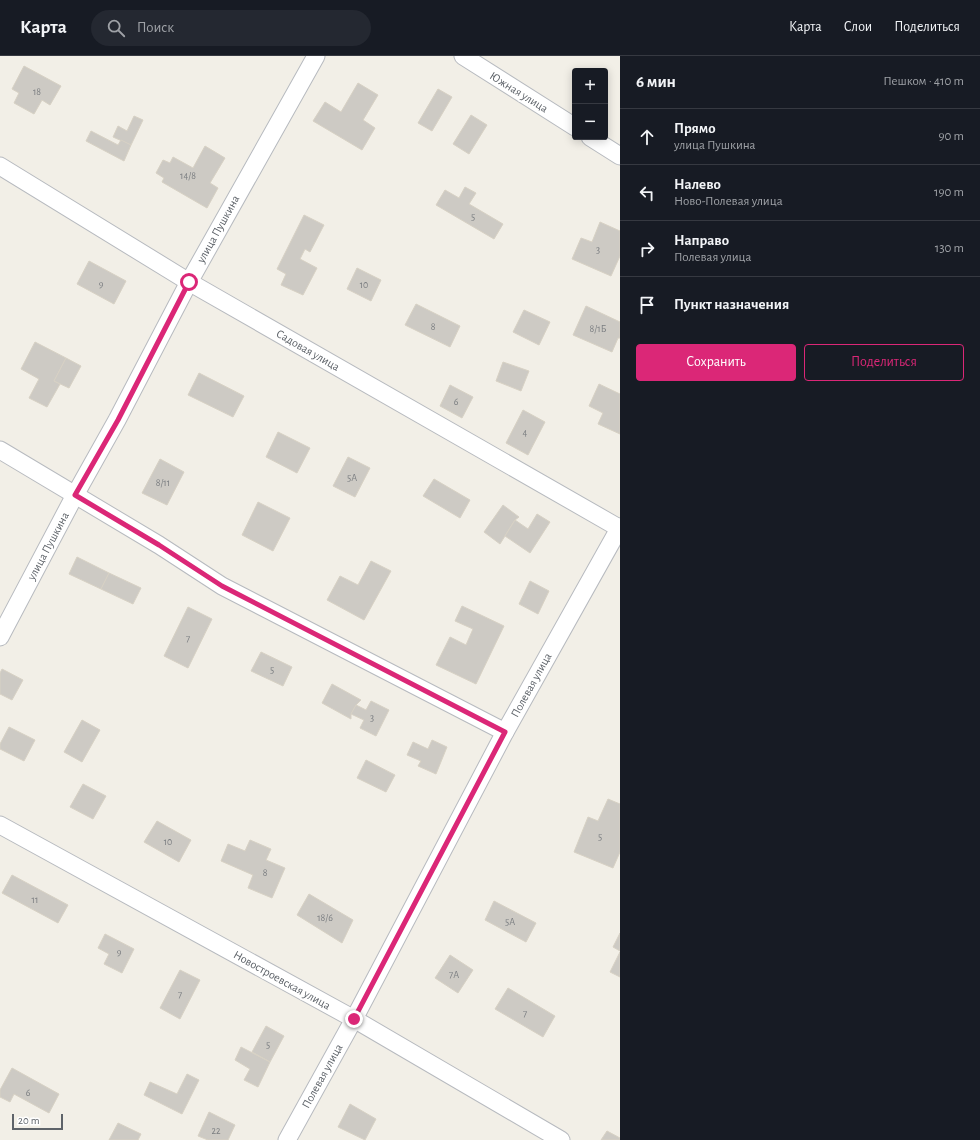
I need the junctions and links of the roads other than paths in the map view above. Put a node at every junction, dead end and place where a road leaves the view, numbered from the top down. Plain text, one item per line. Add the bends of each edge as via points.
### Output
1 (316, 56) edge
2 (463, 56) edge
3 (572, 126) edge
4 (595, 140) edge
5 (620, 156) edge
6 (0, 166) edge
7 (189, 282) junction
8 (0, 450) edge
9 (75, 495) junction
10 (620, 528) edge
11 (0, 638) edge
12 (505, 732) junction
13 (0, 825) edge
14 (354, 1019) junction
15 (287, 1140) edge
16 (561, 1140) edge

1 - 7 street, улица Пушкина
2 - 3 street, Южная улица
4 - 5 street
6 - 7 street, Садовая улица
7 - 9 street, улица Пушкина via 118,420
7 - 10 street, Садовая улица
8 - 9 street
9 - 11 street, улица Пушкина
9 - 12 street via 222,586
10 - 12 street, Полевая улица
12 - 14 street, Полевая улица
13 - 14 street, Новостроевская улица
14 - 15 street, Полевая улица
14 - 16 street, Новостроевская улица

